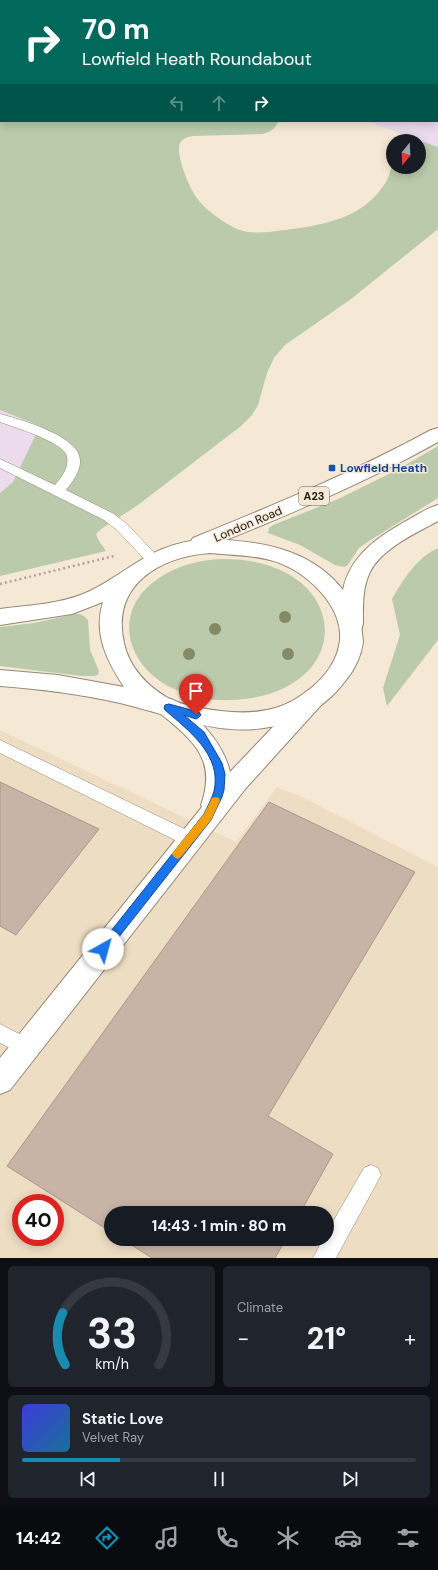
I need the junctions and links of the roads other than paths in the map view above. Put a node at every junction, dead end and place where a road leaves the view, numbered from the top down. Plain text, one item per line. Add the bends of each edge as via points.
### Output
1 (0, 418) edge
2 (438, 434) edge
3 (0, 463) edge
4 (58, 491) junction
5 (438, 512) edge
6 (186, 549) junction
7 (146, 566) junction
8 (0, 617) edge
9 (352, 626) junction
10 (0, 678) edge
11 (314, 698) junction
12 (165, 706) junction
13 (0, 746) edge
14 (207, 817) junction
15 (189, 839) junction
16 (0, 1033) edge
17 (26, 1047) junction
18 (0, 1080) edge
19 (371, 1175) dead end
20 (324, 1258) edge

1 - 4 lane via 68,446 73,455 73,464
2 - 6 main road, London Road / A23 via 397,457 311,498
3 - 4 lane
4 - 7 lane via 116,522
5 - 9 main road via 390,541 375,552 362,567 353,598
6 - 7 main road
6 - 9 main road via 210,546 264,552 289,558 323,582 342,605
7 - 8 main road via 85,602 57,609
7 - 12 main road via 122,587 112,604 109,620 111,640 120,661 136,684 150,698
9 - 11 main road via 347,660 337,675
10 - 12 main road via 51,682 112,692
11 - 12 main road via 301,708 282,716 249,722 219,720
11 - 14 main road via 237,780
12 - 14 main road via 200,735 217,763 220,774 219,790
13 - 15 lane
14 - 15 main road
15 - 17 main road
16 - 17 lane
17 - 18 main road
19 - 20 lane

